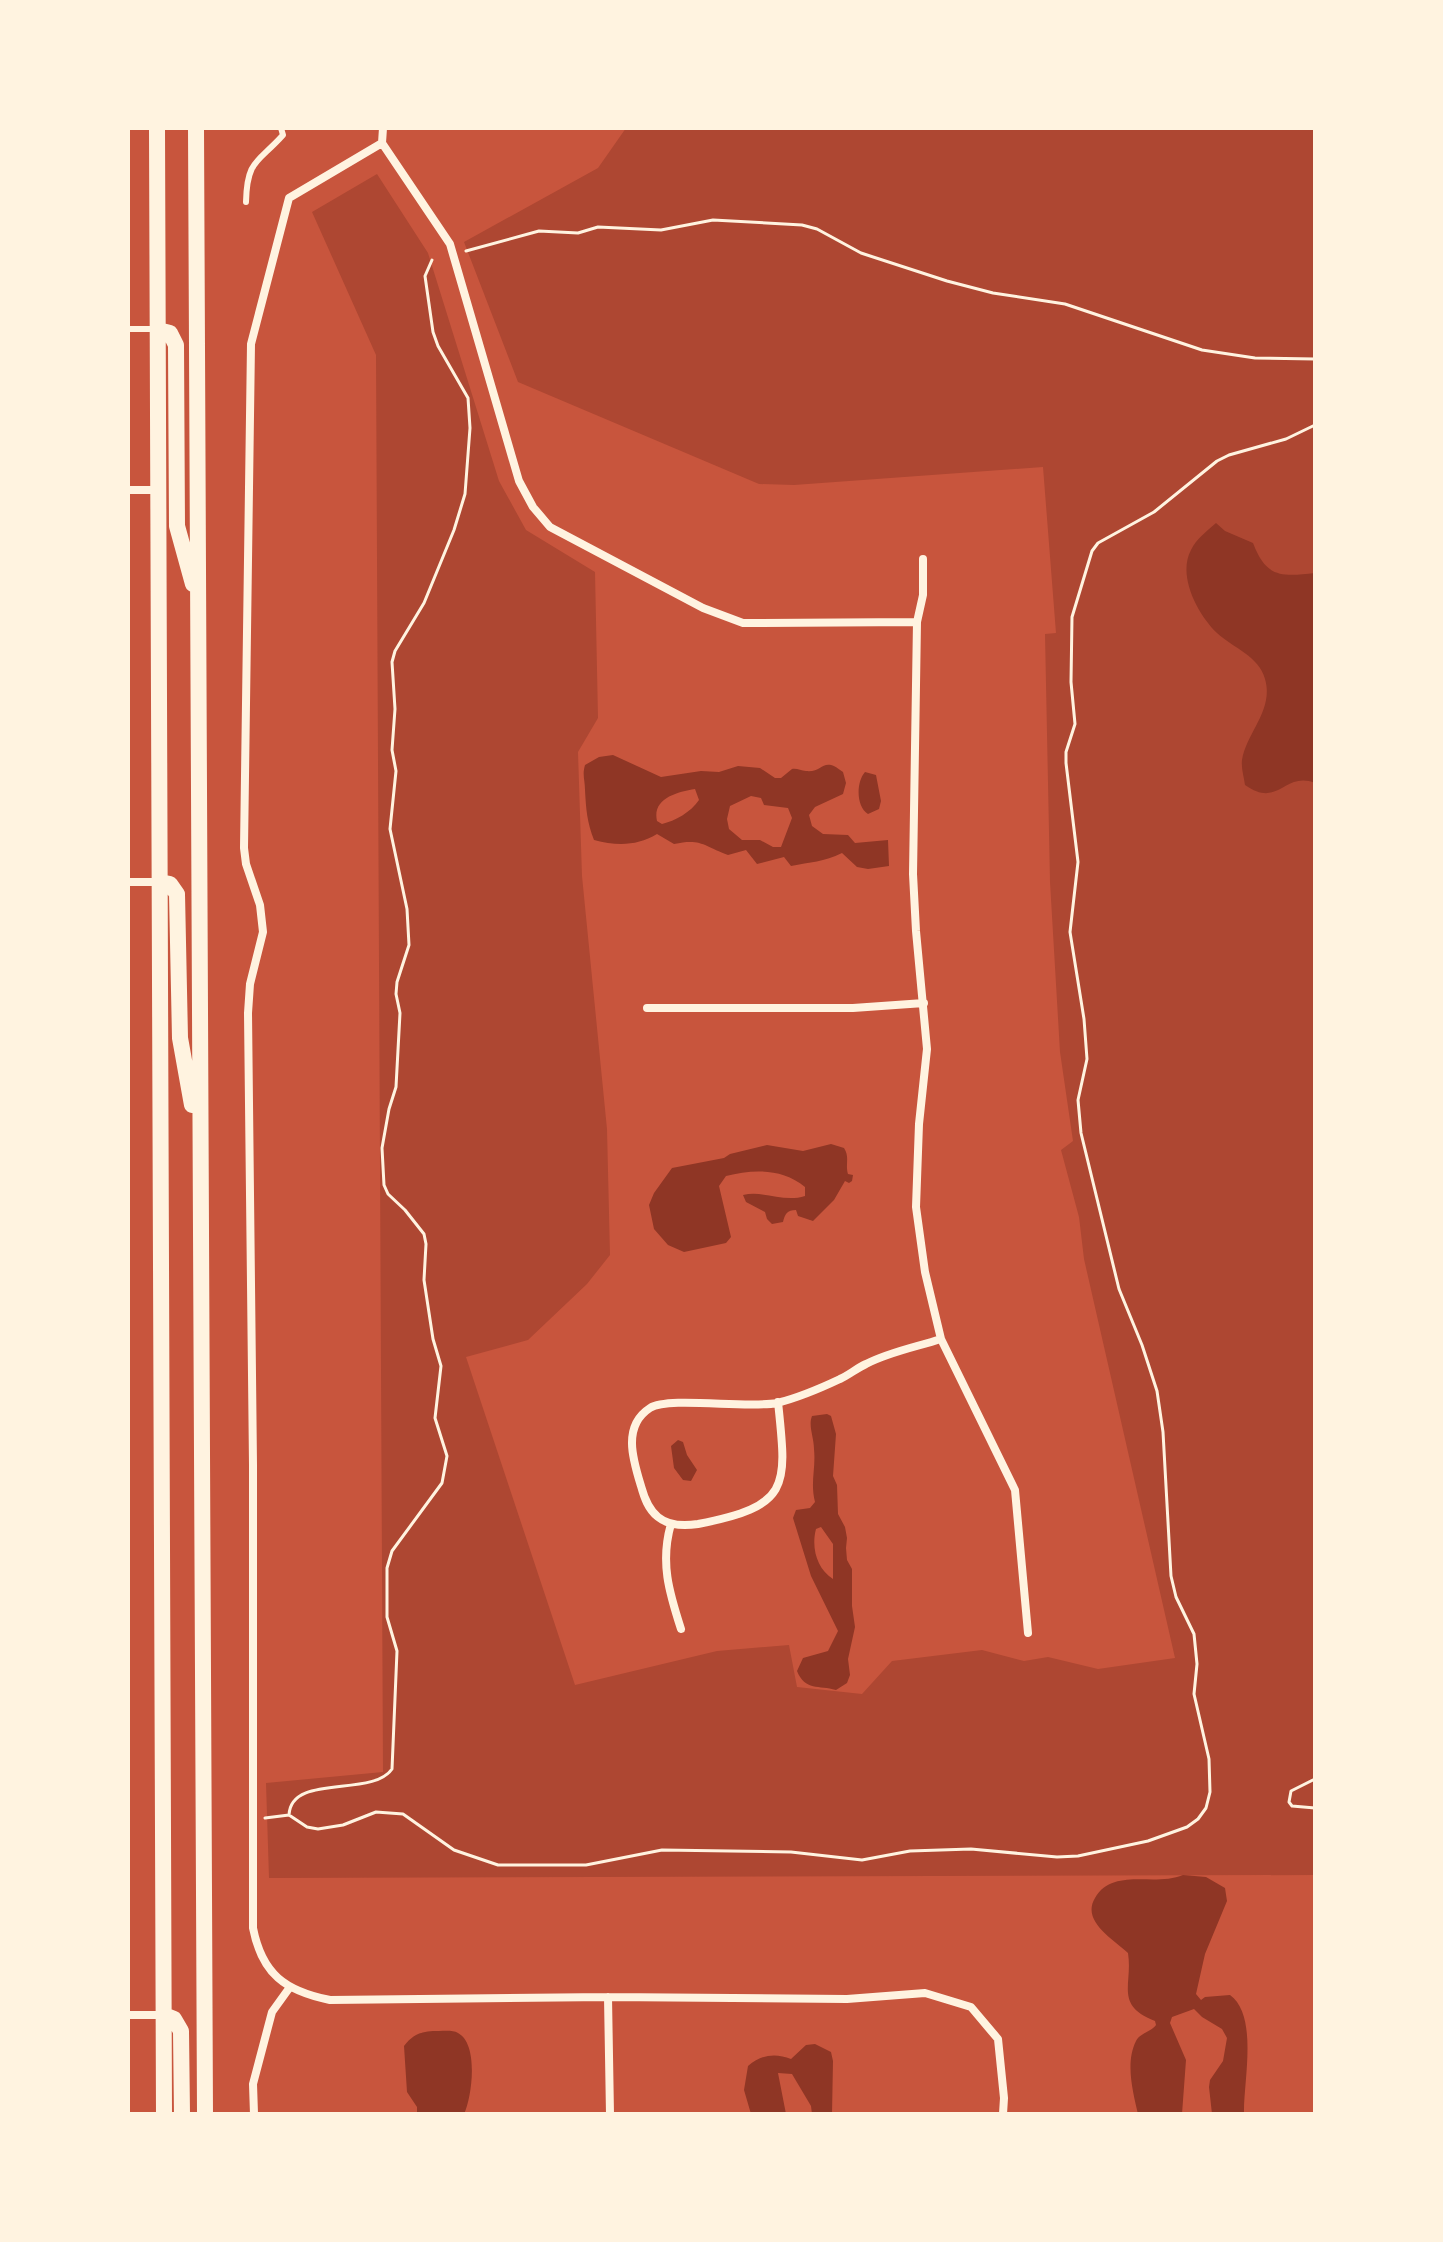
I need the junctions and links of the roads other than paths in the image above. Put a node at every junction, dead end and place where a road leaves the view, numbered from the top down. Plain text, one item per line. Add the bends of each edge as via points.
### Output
1 (157, 128) edge
2 (196, 128) edge
3 (281, 128) edge
4 (383, 128) edge
5 (382, 143) junction
6 (246, 202) dead end
7 (128, 329) edge
8 (158, 330) junction
9 (128, 490) edge
10 (158, 490) junction
11 (923, 559) dead end
12 (198, 601) junction
13 (917, 622) junction
14 (128, 882) edge
15 (160, 882) junction
16 (924, 1003) junction
17 (647, 1008) dead end
18 (200, 1141) junction
19 (941, 1339) junction
20 (778, 1402) junction
21 (671, 1524) junction
22 (681, 1629) dead end
23 (1028, 1633) dead end
24 (290, 1987) junction
25 (608, 1997) junction
26 (128, 2015) edge
27 (164, 2015) junction
28 (164, 2114) edge
29 (182, 2114) edge
30 (205, 2114) edge
31 (254, 2114) edge
32 (610, 2114) edge
33 (1003, 2114) edge

1 - 8 main road
2 - 12 main road
3 - 6 lane via 283,135 253,164
4 - 5 street
5 - 13 street via 450,244 519,481 550,527 703,608 743,623
5 - 24 street via 289,198 251,344 244,848 263,932 248,1013 253,1928 268,1970
7 - 8 lane
8 - 10 main road
8 - 12 main road via 170,333 176,345 177,526
9 - 10 street
10 - 15 main road
11 - 13 street
12 - 18 main road
13 - 16 street via 913,874
14 - 15 street
15 - 18 main road via 170,884 177,894 180,1038
15 - 27 main road
16 - 17 street
16 - 19 street via 927,1049 916,1207
18 - 30 main road
19 - 20 street via 884,1356 842,1379
19 - 23 street via 1015,1490
20 - 21 street via 784,1469 776,1492 754,1508 688,1526
20 - 21 street via 656,1405 641,1416 632,1456 651,1510
21 - 22 street via 665,1572
24 - 25 street via 330,2000
24 - 31 street via 272,2012 253,2084
25 - 32 street
25 - 33 street via 847,1999 925,1993 971,2007 998,2039
26 - 27 street
27 - 28 main road
27 - 29 main road via 181,2031

